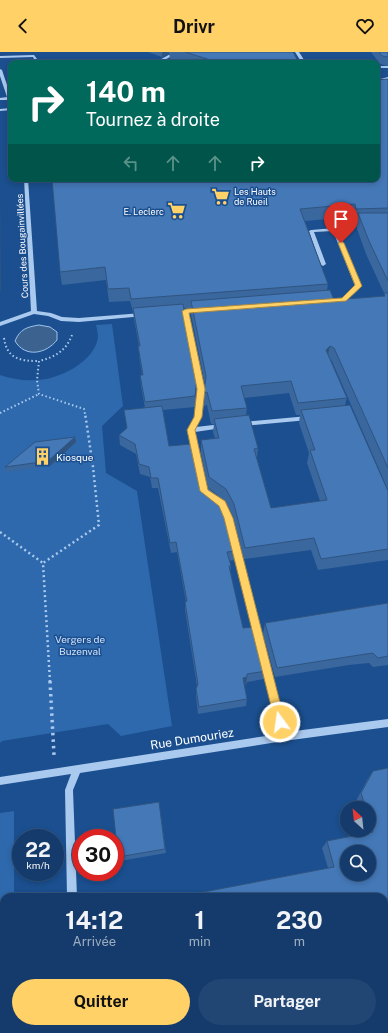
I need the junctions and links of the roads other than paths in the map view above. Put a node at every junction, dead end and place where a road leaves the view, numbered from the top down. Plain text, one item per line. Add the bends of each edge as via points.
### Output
1 (177, 52) edge
2 (0, 57) edge
3 (36, 60) edge
4 (162, 60) edge
5 (0, 70) edge
6 (8, 93) edge
7 (26, 182) edge
8 (373, 223) edge
9 (335, 229) junction
10 (323, 264) dead end
11 (328, 301) edge
12 (209, 310) edge
13 (186, 311) junction
14 (34, 312) junction
15 (170, 313) edge
16 (148, 314) edge
17 (0, 324) edge
18 (312, 417) edge
19 (236, 425) edge
20 (229, 426) edge
21 (191, 430) junction
22 (388, 723) edge
23 (284, 737) junction
24 (77, 770) junction
25 (0, 781) edge
26 (72, 893) edge

1 - 4 street
2 - 3 street via 34,56
5 - 6 street
7 - 14 street, Cours des Bougainvillées
8 - 9 street via 351,224
9 - 10 street via 312,231
9 - 11 street via 358,286 344,300
12 - 13 street
13 - 15 street
13 - 21 street via 201,389 198,417
14 - 16 street via 61,319 79,320
14 - 17 street
18 - 19 street
20 - 21 street
21 - 23 street via 204,491 222,504 228,518
22 - 23 street, Rue Dumouriez
23 - 24 street, Rue Dumouriez
24 - 25 street, Rue Dumouriez
24 - 26 street via 69,790

